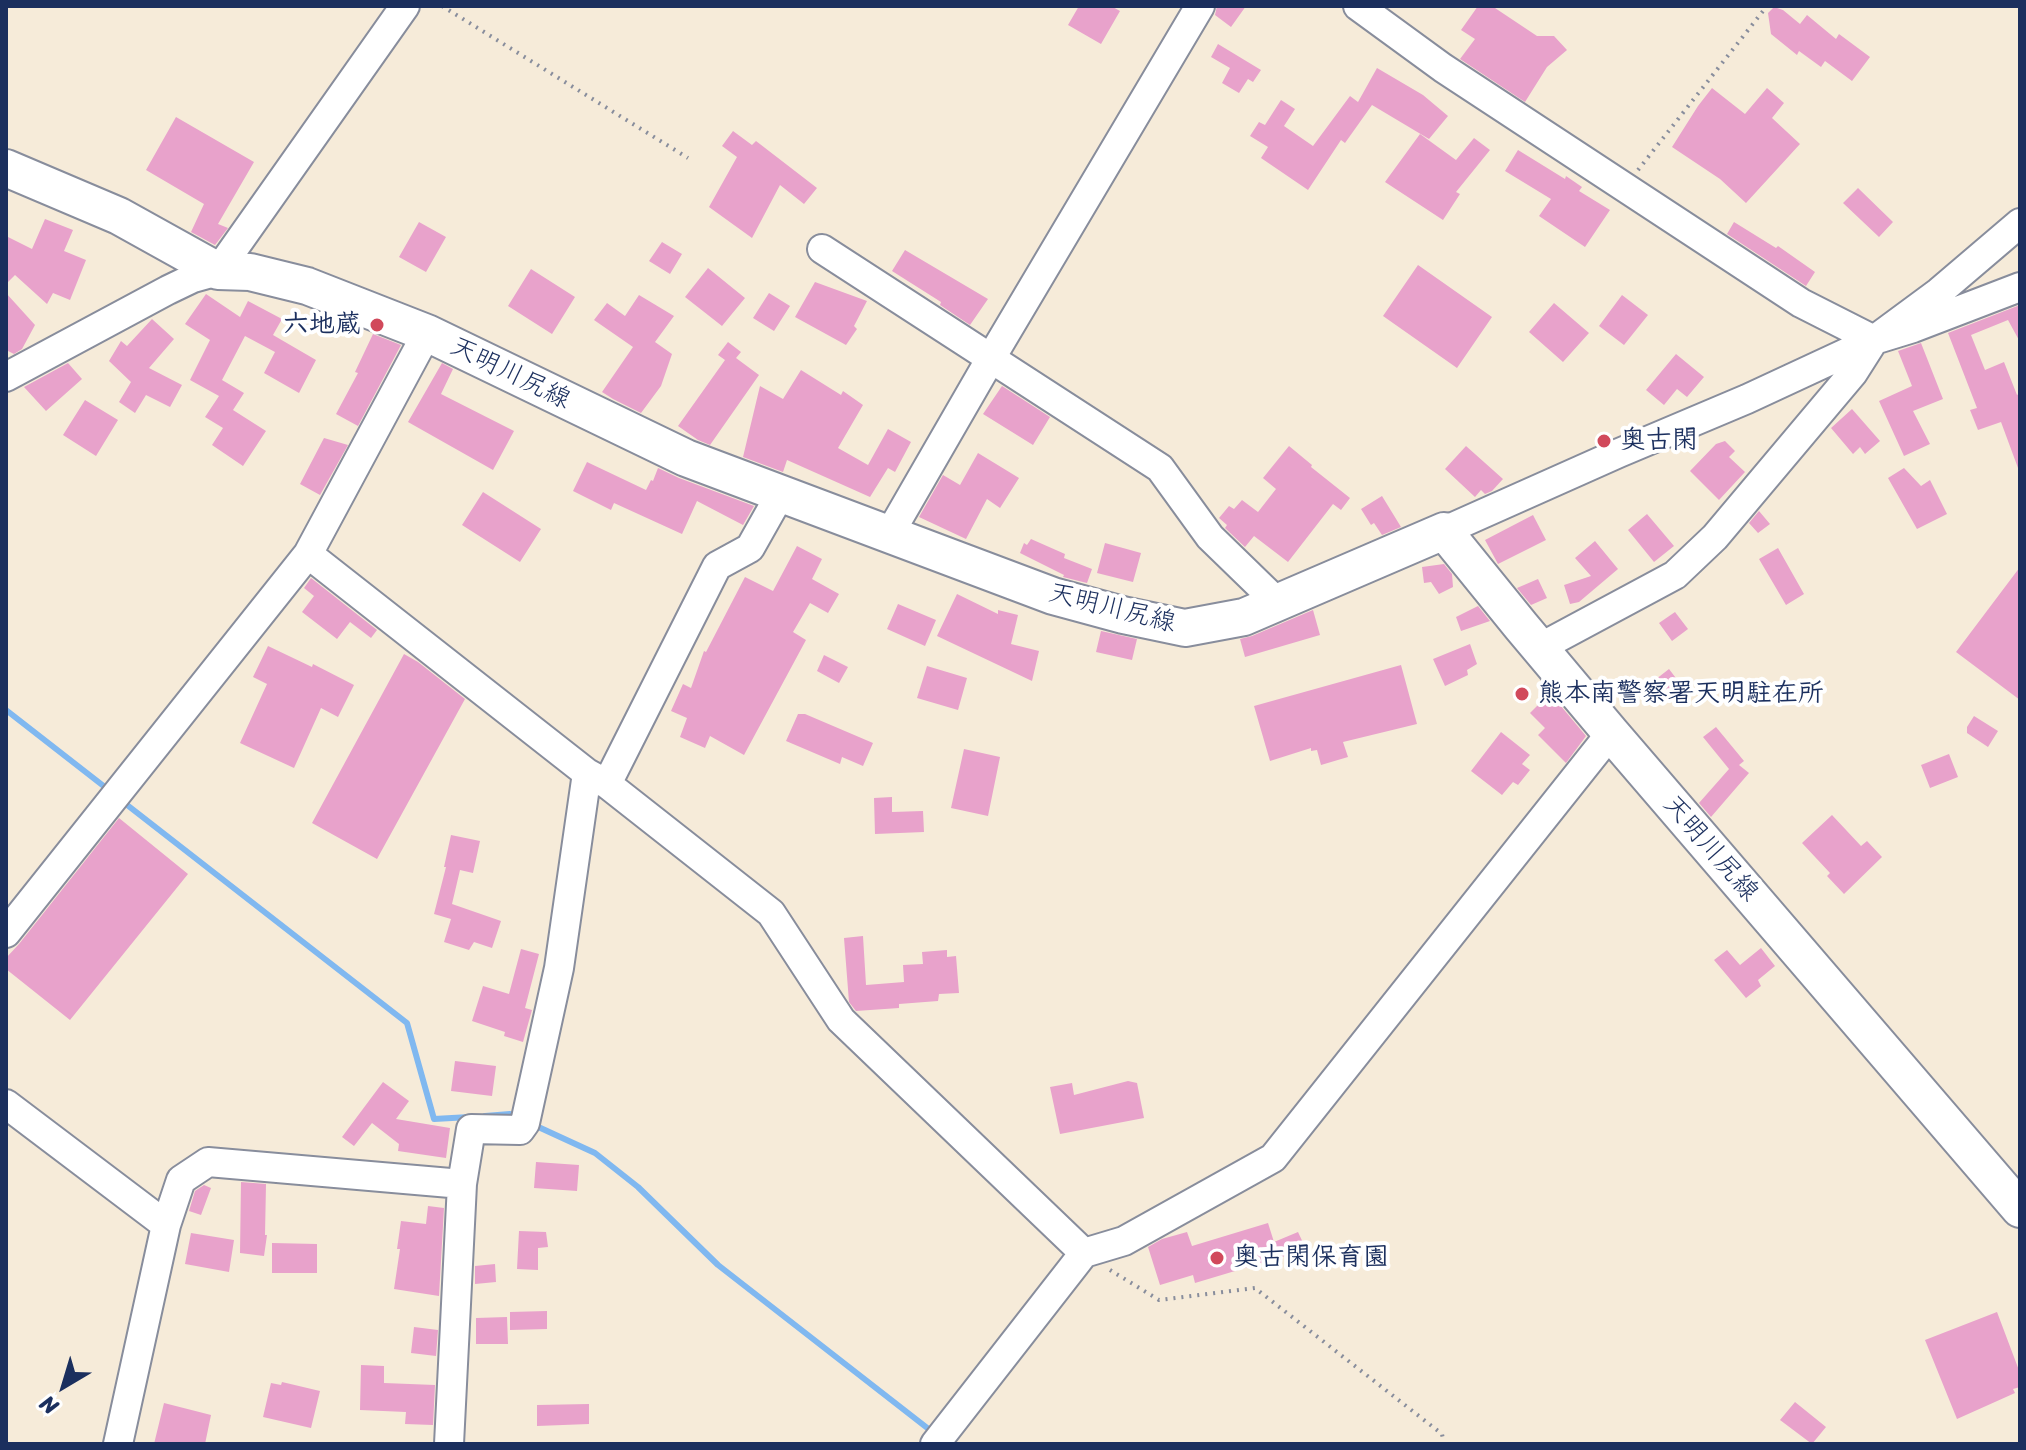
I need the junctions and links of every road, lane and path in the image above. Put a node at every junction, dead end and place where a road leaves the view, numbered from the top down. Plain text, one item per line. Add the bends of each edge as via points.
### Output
1 (405, 6) edge
2 (442, 6) edge
3 (1200, 6) edge
4 (1358, 6) edge
5 (1767, 6) edge
6 (688, 158) dead end
7 (6, 168) edge
8 (1624, 188) junction
9 (2020, 223) edge
10 (822, 249) dead end
11 (218, 271) junction
12 (2020, 287) edge
13 (427, 333) junction
14 (1874, 340) junction
15 (991, 358) junction
16 (6, 377) edge
17 (781, 493) junction
18 (1444, 531) junction
19 (890, 533) junction
20 (308, 554) junction
21 (1278, 603) junction
22 (1539, 648) junction
23 (1611, 733) junction
24 (597, 778) junction
25 (6, 933) edge
26 (6, 1104) edge
27 (462, 1184) junction
28 (2020, 1209) edge
29 (166, 1225) junction
30 (1084, 1253) junction
31 (118, 1444) edge
32 (449, 1444) edge
33 (935, 1444) edge
34 (1444, 1444) edge

1 - 11 street
2 - 6 path
3 - 15 street
4 - 8 street
5 - 8 path
7 - 11 main road, 天明川尻線 via 119,216
8 - 14 street via 1801,303
9 - 14 street
10 - 15 street
11 - 13 main road, 天明川尻線 via 250,272 307,286
11 - 16 street via 168,290
12 - 14 street
13 - 17 main road, 天明川尻線 via 686,458
13 - 20 street
14 - 18 street
14 - 22 street via 1853,373 1715,537 1675,575
15 - 19 street
15 - 21 street via 1160,468 1210,537
17 - 19 main road, 天明川尻線
17 - 24 street via 750,548 717,566
18 - 21 main road, 天明川尻線
18 - 22 main road, 天明川尻線
19 - 21 main road, 天明川尻線 via 1053,596 1185,628 1244,617
20 - 24 street
20 - 25 street
22 - 23 main road, 天明川尻線
23 - 28 main road, 天明川尻線
23 - 30 street via 1273,1158 1124,1241
24 - 27 street via 525,1123 520,1130 471,1129
24 - 30 street via 771,913 841,1020
26 - 29 street
27 - 29 street via 208,1162 181,1180
27 - 32 street
29 - 31 street
30 - 33 street
30 - 34 path via 1159,1300 1255,1288 1442,1434

